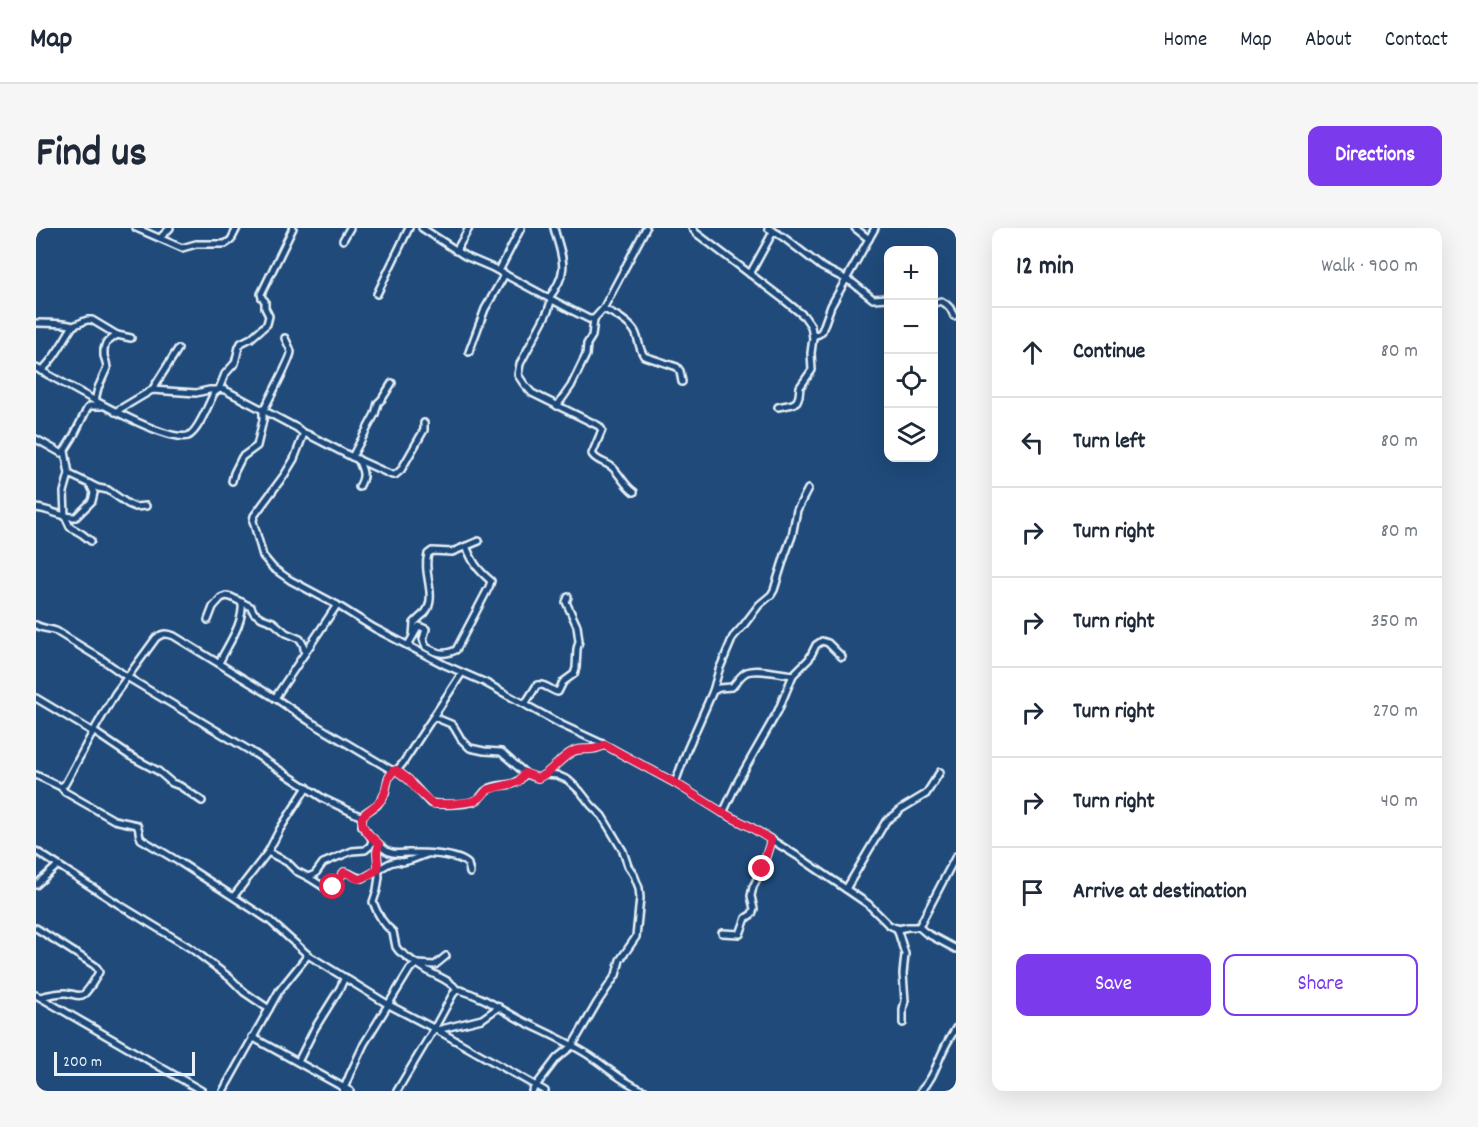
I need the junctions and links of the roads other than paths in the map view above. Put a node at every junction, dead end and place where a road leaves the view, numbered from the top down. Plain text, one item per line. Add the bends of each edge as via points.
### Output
1 (136, 228) edge
2 (170, 228) edge
3 (237, 228) edge
4 (293, 228) edge
5 (350, 228) edge
6 (409, 228) edge
7 (422, 228) edge
8 (469, 228) edge
9 (521, 228) edge
10 (554, 228) edge
11 (646, 228) edge
12 (692, 228) edge
13 (855, 228) edge
14 (875, 228) edge
15 (770, 230) edge
16 (160, 238) junction
17 (869, 238) junction
18 (343, 240) dead end
19 (456, 251) junction
20 (502, 273) junction
21 (750, 274) junction
22 (846, 280) junction
23 (377, 294) dead end
24 (884, 298) edge
25 (550, 300) junction
26 (938, 302) edge
27 (603, 309) junction
28 (954, 316) dead end
29 (594, 319) junction
30 (36, 323) edge
31 (73, 326) junction
32 (117, 335) junction
33 (813, 336) junction
34 (131, 338) dead end
35 (285, 338) dead end
36 (178, 349) dead end
37 (469, 352) dead end
38 (39, 370) edge
39 (681, 382) dead end
40 (392, 383) dead end
41 (152, 390) junction
42 (218, 390) junction
43 (95, 401) junction
44 (105, 406) junction
45 (557, 406) junction
46 (778, 407) dead end
47 (263, 410) junction
48 (116, 412) junction
49 (424, 423) dead end
50 (303, 433) junction
51 (36, 439) edge
52 (65, 451) junction
53 (355, 458) junction
54 (69, 474) junction
55 (232, 481) dead end
56 (89, 483) junction
57 (359, 487) dead end
58 (808, 489) dead end
59 (634, 492) dead end
60 (146, 506) dead end
61 (36, 508) edge
62 (64, 516) junction
63 (91, 541) dead end
64 (479, 541) dead end
65 (466, 546) junction
66 (568, 597) dead end
67 (242, 603) junction
68 (337, 605) junction
69 (208, 620) dead end
70 (36, 625) edge
71 (413, 638) junction
72 (408, 645) junction
73 (305, 653) junction
74 (842, 657) dead end
75 (219, 663) junction
76 (462, 673) junction
77 (793, 675) junction
78 (127, 677) junction
79 (713, 691) junction
80 (36, 698) edge
81 (275, 698) junction
82 (525, 704) junction
83 (434, 717) junction
84 (93, 731) junction
85 (605, 745) junction
86 (395, 771) junction
87 (940, 772) dead end
88 (525, 773) junction
89 (546, 774) junction
90 (36, 775) edge
91 (675, 783) junction
92 (61, 787) junction
93 (307, 787) junction
94 (202, 801) dead end
95 (723, 813) junction
96 (362, 817) junction
97 (371, 837) junction
98 (771, 840) junction
99 (379, 844) junction
100 (36, 852) edge
101 (268, 852) junction
102 (427, 854) junction
103 (956, 856) edge
104 (57, 866) junction
105 (378, 869) junction
106 (470, 873) dead end
107 (308, 877) junction
108 (36, 885) edge
109 (846, 889) junction
110 (234, 896) junction
111 (919, 927) junction
112 (36, 928) edge
113 (897, 928) junction
114 (722, 933) dead end
115 (956, 949) edge
116 (308, 955) junction
117 (446, 956) dead end
118 (417, 964) junction
119 (345, 977) junction
120 (457, 990) junction
121 (38, 996) edge
122 (389, 1005) junction
123 (499, 1007) junction
124 (269, 1008) junction
125 (903, 1023) dead end
126 (956, 1028) edge
127 (436, 1030) junction
128 (252, 1037) junction
129 (572, 1046) junction
130 (298, 1062) junction
131 (534, 1089) edge
132 (346, 1090) edge
133 (202, 1091) edge
134 (223, 1091) edge
135 (397, 1091) edge
136 (545, 1091) edge
137 (645, 1091) edge
138 (921, 1091) edge

1 - 16 street
2 - 16 street
3 - 16 street via 225,244 182,248
4 - 42 street via 261,294 268,322 242,342 235,363
5 - 18 street
6 - 23 street
7 - 19 street
8 - 19 street
9 - 20 street
10 - 25 street via 563,271
11 - 27 street
12 - 21 street
13 - 17 street
14 - 17 street
15 - 21 street
15 - 22 street
17 - 22 street
19 - 20 street
20 - 25 street
20 - 37 street
21 - 33 street via 804,316
22 - 24 street via 873,299
22 - 33 street via 822,331
25 - 29 street
25 - 45 street via 518,371 528,390
26 - 28 street via 947,304
27 - 29 street
27 - 39 street via 634,330 644,356 677,367
29 - 45 street via 586,355
30 - 31 street
31 - 32 street via 92,320
31 - 38 street via 49,365
32 - 34 street
32 - 43 street via 104,349 107,368
33 - 46 street via 812,370 800,387 797,401
35 - 47 street via 291,353 289,361
36 - 41 street
38 - 43 street
40 - 53 street via 378,403
41 - 42 street
41 - 48 street
42 - 47 street
42 - 48 street via 197,428 188,436 162,432
43 - 44 street
44 - 48 street
44 - 52 street via 87,409
45 - 59 street via 599,426 602,430 592,454 615,470
47 - 50 street
47 - 55 street via 257,446 242,457
49 - 53 street via 424,430 395,475
50 - 53 street
50 - 68 street via 294,459 254,516 253,526 263,556 273,568
51 - 52 street via 61,453
52 - 54 street
53 - 57 street via 364,473
54 - 56 street
54 - 62 street
56 - 60 street via 135,507
56 - 62 street via 94,493 92,501 76,517
58 - 79 street via 797,510 774,590 733,637
61 - 62 street
62 - 63 street via 70,527
64 - 65 street
65 - 71 street via 428,554 429,605 414,623
65 - 71 street via 478,569 491,581 456,650 439,654 426,647 426,629 421,626
66 - 82 street via 566,602 579,641 574,674 558,692 537,685
67 - 69 street via 226,596 221,598
67 - 73 street via 300,639
67 - 75 street via 241,620
68 - 72 street
68 - 73 street
70 - 78 street via 56,630
71 - 72 street
72 - 76 street
73 - 81 street
74 - 77 street via 828,643 819,642
75 - 78 street via 166,633 156,638
75 - 81 street
76 - 82 street
76 - 83 street
77 - 79 street via 747,671 732,687
77 - 95 street
78 - 84 street
78 - 93 street
79 - 91 street
80 - 84 street
81 - 86 street
82 - 85 street
83 - 86 street
83 - 88 street via 454,727 470,748 501,752
84 - 92 street
84 - 94 street
85 - 89 street via 573,751
85 - 91 street
86 - 88 street via 430,803 451,804 474,801 487,790 518,782
86 - 96 street via 388,779 383,797
87 - 109 street via 926,794 886,821
88 - 89 street via 538,778
89 - 129 street via 568,780 599,812 623,851 639,888 635,940
90 - 92 street
91 - 95 street
92 - 110 street via 114,820 136,825 141,839
93 - 96 street
93 - 101 street
95 - 98 street
96 - 97 street via 362,826
97 - 99 street
97 - 107 street via 365,850 351,851 323,863
98 - 109 street
98 - 114 street via 753,887 752,914 746,918 740,934
99 - 102 street via 394,854
99 - 105 street
100 - 104 street
101 - 107 street
101 - 110 street
102 - 105 street
102 - 106 street via 461,859 468,864
103 - 111 street
104 - 108 street
104 - 124 street via 192,949
105 - 107 street via 358,879 344,872 330,889
105 - 118 street via 378,890 373,902 393,932 396,947
109 - 113 street
110 - 116 street via 269,920
111 - 113 street
111 - 115 street
112 - 121 street via 99,972 83,995
113 - 125 street via 905,954
116 - 119 street
116 - 124 street
117 - 118 street via 435,965
118 - 120 street
118 - 122 street
119 - 122 street
119 - 130 street
120 - 123 street
120 - 127 street
121 - 133 street
122 - 127 street
122 - 132 street via 364,1044
123 - 127 street via 482,1019
123 - 129 street
124 - 128 street
126 - 138 street via 935,1072
127 - 131 street
127 - 135 street
128 - 130 street
128 - 134 street
129 - 131 street via 557,1058
129 - 137 street
130 - 132 street
131 - 136 street

